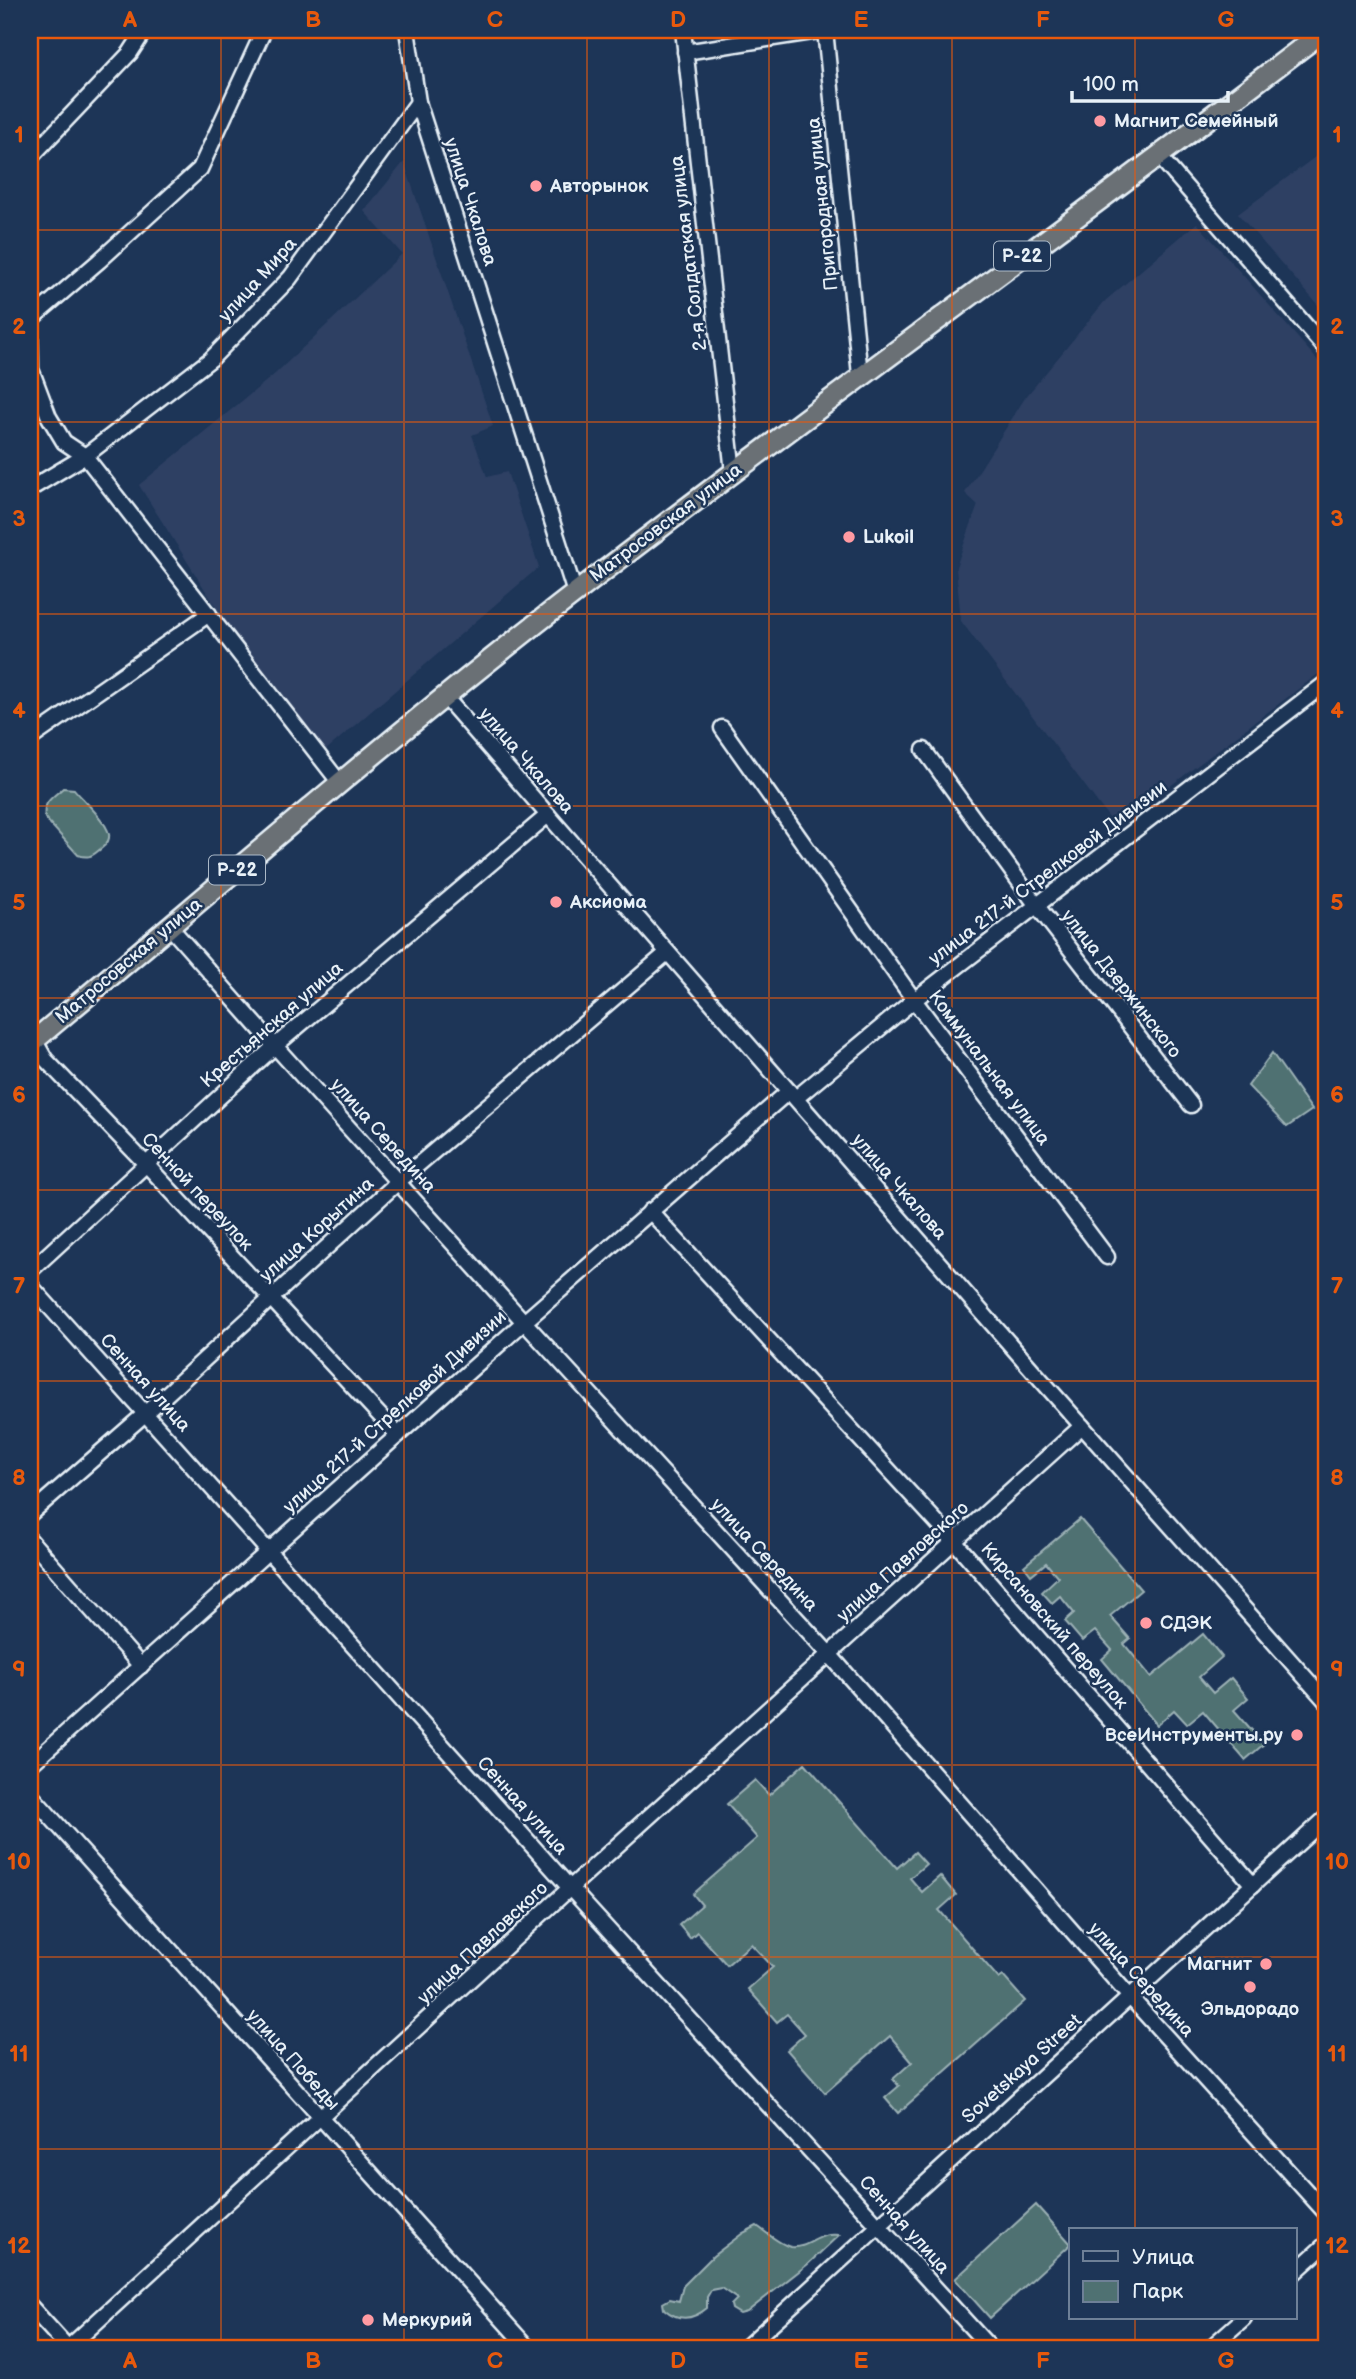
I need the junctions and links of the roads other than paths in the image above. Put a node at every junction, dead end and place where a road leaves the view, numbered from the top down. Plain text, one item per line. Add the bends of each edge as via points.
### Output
1 (145, 30) edge
2 (264, 30) edge
3 (407, 30) edge
4 (683, 30) edge
5 (825, 30) edge
6 (1325, 30) edge
7 (685, 51) junction
8 (418, 103) junction
9 (1158, 155) junction
10 (30, 158) edge
11 (30, 314) edge
12 (30, 320) edge
13 (1326, 349) edge
14 (860, 375) junction
15 (85, 456) junction
16 (733, 472) junction
17 (30, 489) edge
18 (575, 593) junction
19 (209, 614) junction
20 (1326, 683) edge
21 (445, 697) junction
22 (722, 727) dead end
23 (30, 739) edge
24 (924, 750) dead end
25 (340, 783) junction
26 (548, 815) junction
27 (1037, 906) junction
28 (170, 927) junction
29 (667, 953) junction
30 (914, 1000) junction
31 (32, 1039) edge
32 (275, 1046) junction
33 (792, 1094) junction
34 (1191, 1105) dead end
35 (145, 1163) junction
36 (399, 1181) junction
37 (650, 1211) junction
38 (1107, 1257) dead end
39 (30, 1271) edge
40 (30, 1285) edge
41 (270, 1299) junction
42 (524, 1322) junction
43 (146, 1413) junction
44 (1082, 1426) junction
45 (398, 1435) junction
46 (30, 1514) edge
47 (30, 1540) edge
48 (954, 1541) junction
49 (268, 1553) junction
50 (830, 1655) junction
51 (141, 1666) junction
52 (1326, 1701) edge
53 (30, 1765) edge
54 (30, 1794) edge
55 (1326, 1818) edge
56 (1253, 1885) junction
57 (570, 1888) junction
58 (1129, 1997) junction
59 (320, 2119) junction
60 (1326, 2213) edge
61 (879, 2226) junction
62 (1326, 2244) edge
63 (1296, 2271) edge
64 (30, 2306) edge
65 (1242, 2320) edge
66 (68, 2349) edge
67 (529, 2349) edge
68 (744, 2349) edge
69 (991, 2349) edge
70 (1209, 2349) edge

1 - 10 street via 130,52
2 - 12 street via 200,169
3 - 8 street
4 - 7 street, 2-я Солдатская улица
5 - 7 street
5 - 14 street, Пригородная улица
6 - 9 highway, Матросовская улица / Р-22
7 - 16 street, 2-я Солдатская улица
8 - 15 street, улица Мира via 290,278 211,359
8 - 18 street, улица Чкалова
9 - 13 street
9 - 14 highway, Матросовская улица / Р-22
11 - 12 street
12 - 15 street via 31,369 49,417 64,442
14 - 16 highway, Матросовская улица / Р-22
15 - 17 street, улица Мира
15 - 19 street
16 - 18 highway, Матросовская улица / Р-22
18 - 21 highway, Матросовская улица / Р-22
19 - 23 street
19 - 25 street
20 - 27 street, улица 217-й Стрелковой Дивизии
21 - 25 highway, Матросовская улица / Р-22
21 - 26 street, улица Чкалова
22 - 30 street, Коммунальная улица
24 - 27 street, улица Дзержинского
25 - 28 highway, Матросовская улица / Р-22
26 - 29 street, улица Чкалова
26 - 32 street, Крестьянская улица
27 - 30 street, улица 217-й Стрелковой Дивизии
27 - 34 street, улица Дзержинского
28 - 31 highway, Матросовская улица / Р-22
28 - 32 street, улица Середина
29 - 33 street, улица Чкалова
29 - 36 street, улица Корытина
30 - 33 street, улица 217-й Стрелковой Дивизии
30 - 38 street, Коммунальная улица
31 - 35 street, Сенной переулок via 45,1059
32 - 35 street, Крестьянская улица
32 - 36 street, улица Середина
33 - 37 street, улица 217-й Стрелковой Дивизии
33 - 44 street, улица Чкалова
35 - 39 street, Крестьянская улица
35 - 41 street, Сенной переулок
36 - 41 street, улица Корытина
36 - 42 street, улица Середина
37 - 42 street, улица 217-й Стрелковой Дивизии
37 - 48 street, Кирсановский переулок
40 - 43 street, Сенная улица
41 - 43 street, улица Корытина
41 - 45 street, Сенной переулок
42 - 45 street, улица 217-й Стрелковой Дивизии
42 - 50 street, улица Середина
43 - 46 street, улица Корытина
43 - 49 street, Сенная улица
44 - 48 street, улица Павловского
44 - 52 street, улица Чкалова
45 - 49 street, улица 217-й Стрелковой Дивизии
47 - 51 street
48 - 50 street, улица Павловского
48 - 56 street, Кирсановский переулок
49 - 51 street, улица 217-й Стрелковой Дивизии
49 - 57 street, Сенная улица
50 - 57 street, улица Павловского
50 - 58 street, улица Середина
51 - 53 street, улица 217-й Стрелковой Дивизии
54 - 59 street, улица Победы
55 - 56 street, Sovetskaya Street
56 - 58 street, Sovetskaya Street
57 - 59 street, улица Павловского
57 - 61 street, Сенная улица
58 - 60 street, улица Середина
58 - 61 street, Sovetskaya Street
59 - 66 street, улица Павловского
59 - 67 street, улица Победы
61 - 68 street, Sovetskaya Street
61 - 69 street, Сенная улица
62 - 63 street
64 - 66 street
65 - 70 street

